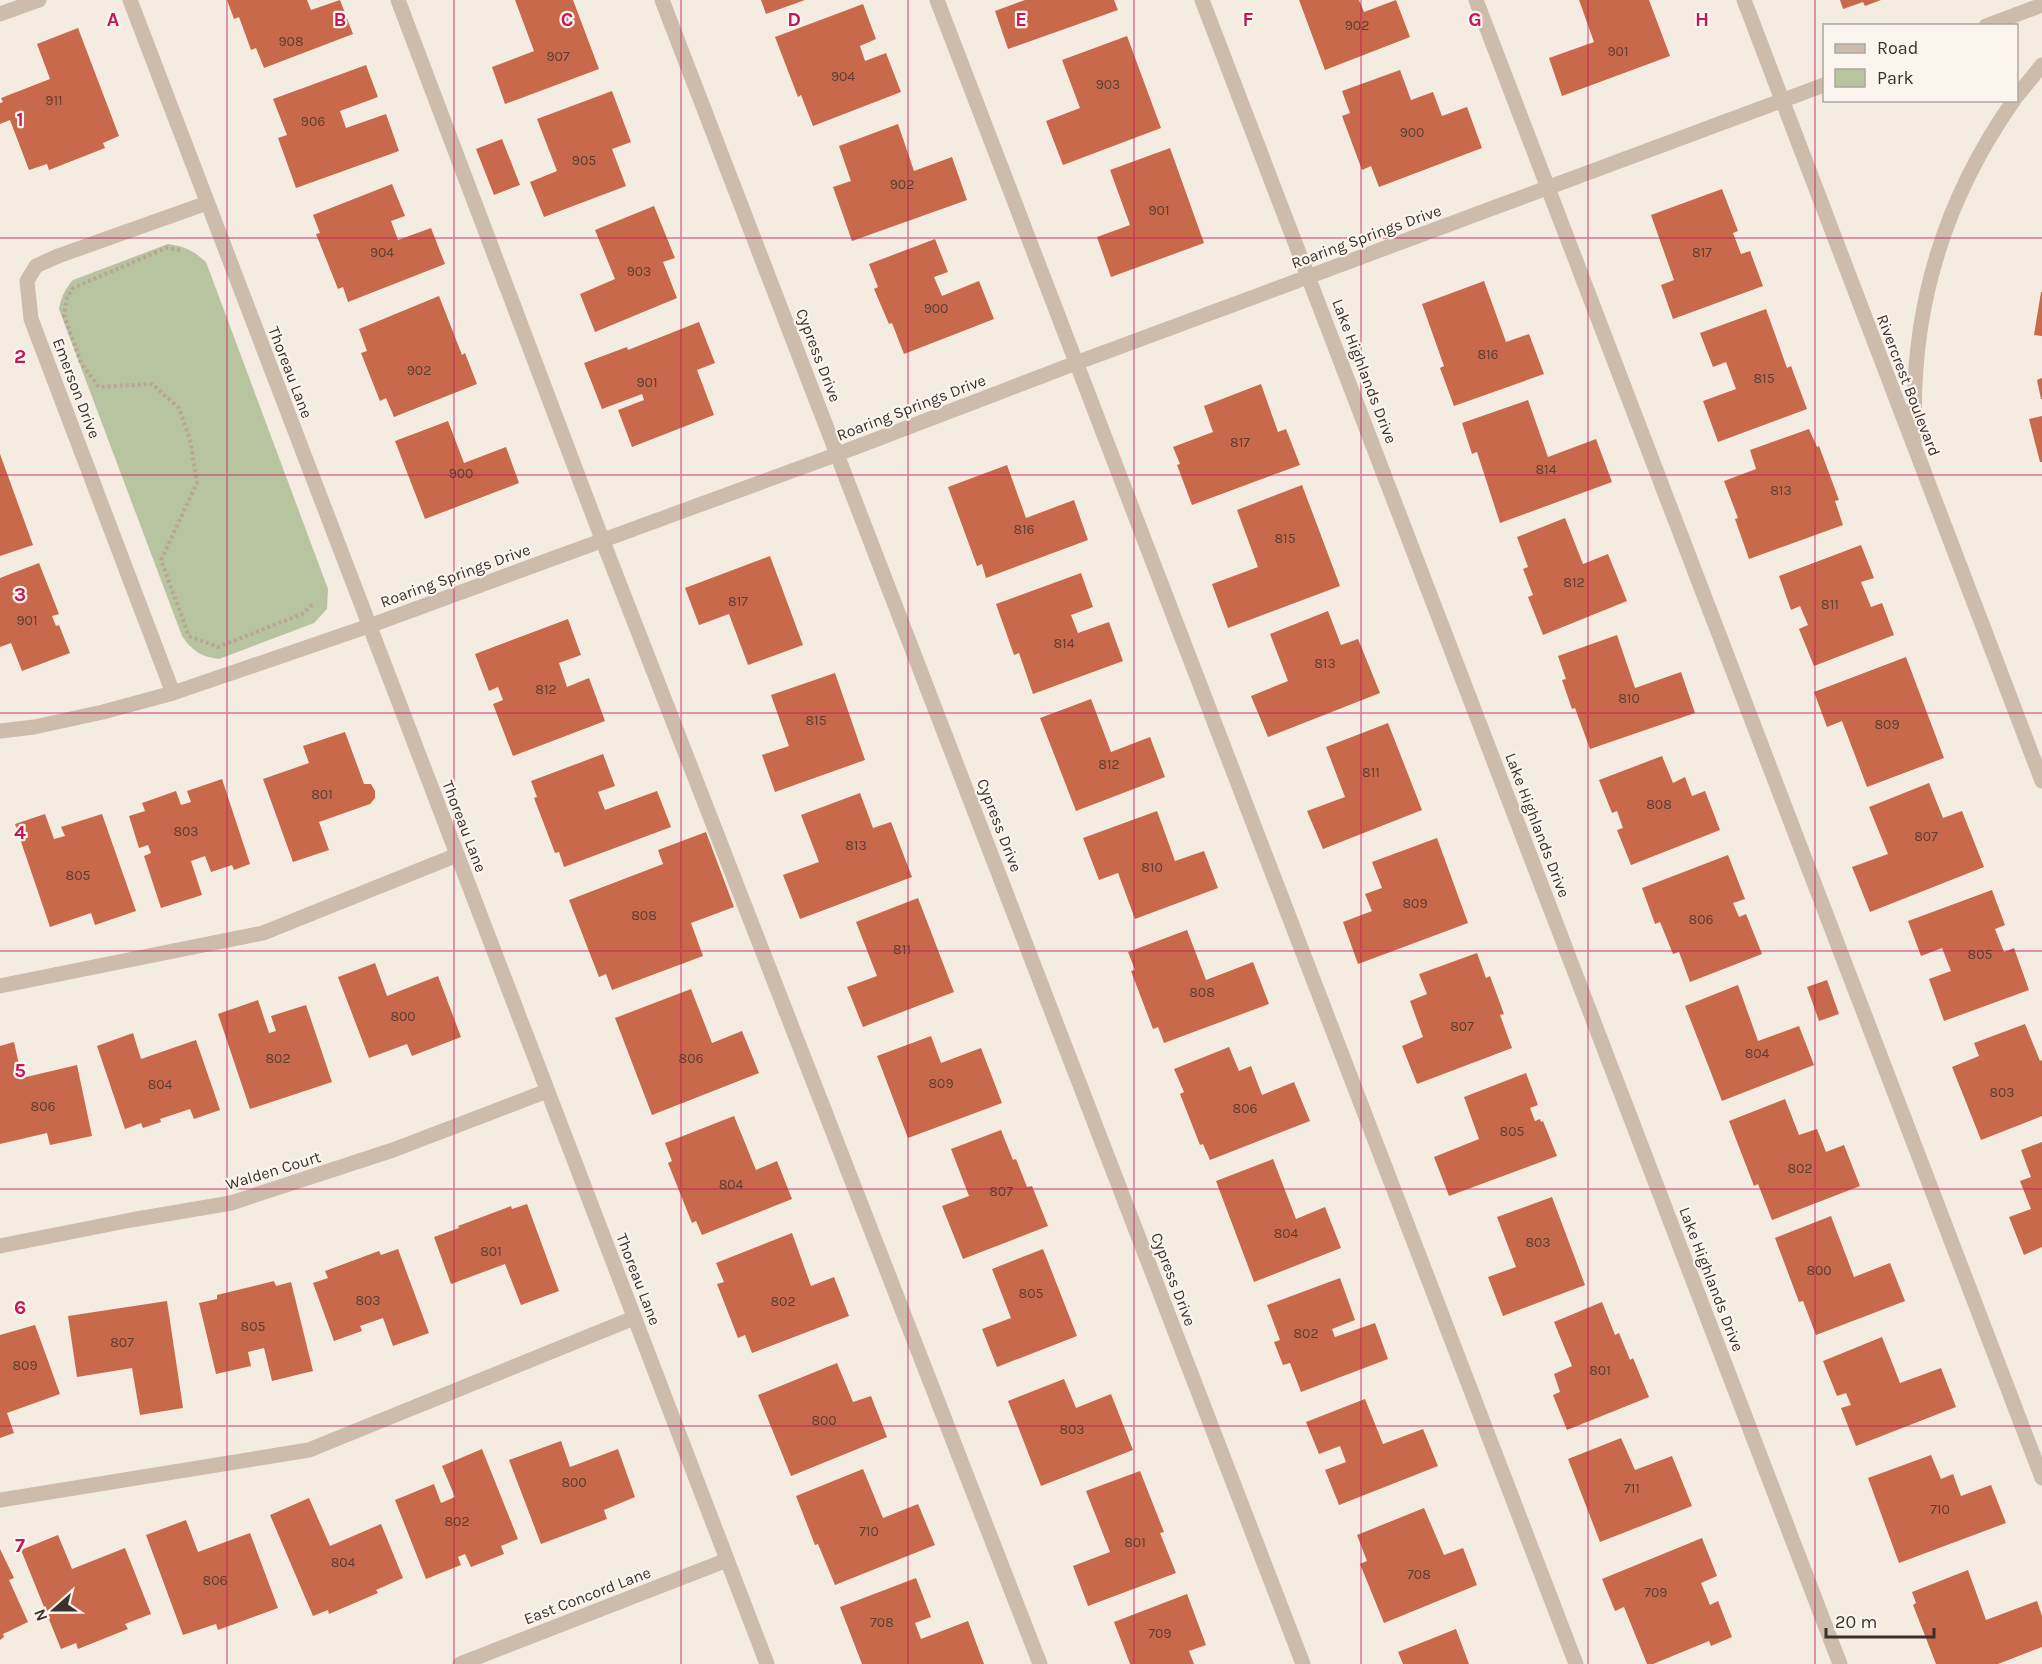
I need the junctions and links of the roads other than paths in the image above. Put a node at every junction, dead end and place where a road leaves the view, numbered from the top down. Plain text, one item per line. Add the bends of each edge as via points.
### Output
1 (39, 0) edge
2 (129, 0) edge
3 (398, 0) edge
4 (662, 0) edge
5 (937, 0) edge
6 (1202, 0) edge
7 (1476, 0) edge
8 (1744, 0) edge
9 (2042, 5) edge
10 (2014, 7) edge
11 (0, 14) edge
12 (1989, 24) edge
13 (2042, 65) edge
14 (1823, 85) edge
15 (2018, 95) edge
16 (1783, 101) junction
17 (2013, 102) edge
18 (1548, 188) junction
19 (207, 203) junction
20 (1309, 277) junction
21 (1076, 363) junction
22 (838, 454) junction
23 (1916, 454) junction
24 (602, 539) junction
25 (369, 626) junction
26 (173, 693) junction
27 (0, 731) edge
28 (2042, 781) edge
29 (457, 855) junction
30 (0, 986) edge
31 (547, 1091) junction
32 (0, 1246) edge
33 (634, 1318) junction
34 (2042, 1478) edge
35 (0, 1500) edge
36 (727, 1560) junction
37 (462, 1664) edge
38 (767, 1664) edge
39 (1040, 1664) edge
40 (1303, 1664) edge
41 (1576, 1664) edge
42 (1840, 1664) edge

1 - 11 street
2 - 19 street, Thoreau Lane
3 - 24 street
4 - 22 street, Cypress Drive
5 - 21 street
6 - 20 street, Lake Highlands Drive
7 - 18 street
8 - 16 street, Rivercrest Boulevard
9 - 10 street
10 - 12 street
13 - 15 street
14 - 16 street, Roaring Springs Drive
16 - 18 street, Roaring Springs Drive
16 - 23 street, Rivercrest Boulevard
17 - 23 street via 1971,170 1935,261 1916,357
18 - 20 street, Roaring Springs Drive
18 - 34 street
19 - 25 street, Thoreau Lane
19 - 26 street, Emerson Drive via 58,256 36,266 27,281 31,320
20 - 21 street, Roaring Springs Drive
20 - 42 street, Lake Highlands Drive
21 - 22 street, Roaring Springs Drive
21 - 41 street
22 - 24 street, Roaring Springs Drive
22 - 40 street, Cypress Drive
23 - 28 street, Rivercrest Boulevard
24 - 25 street, Roaring Springs Drive
24 - 39 street
25 - 26 street, Roaring Springs Drive
25 - 29 street, Thoreau Lane
26 - 27 street, Roaring Springs Drive via 92,715
29 - 30 street via 263,933
29 - 31 street, Thoreau Lane
31 - 32 street, Walden Court via 393,1150 231,1203
31 - 33 street, Thoreau Lane
33 - 35 street via 309,1450
33 - 36 street, Thoreau Lane
36 - 37 street, East Concord Lane
36 - 38 street, Thoreau Lane

